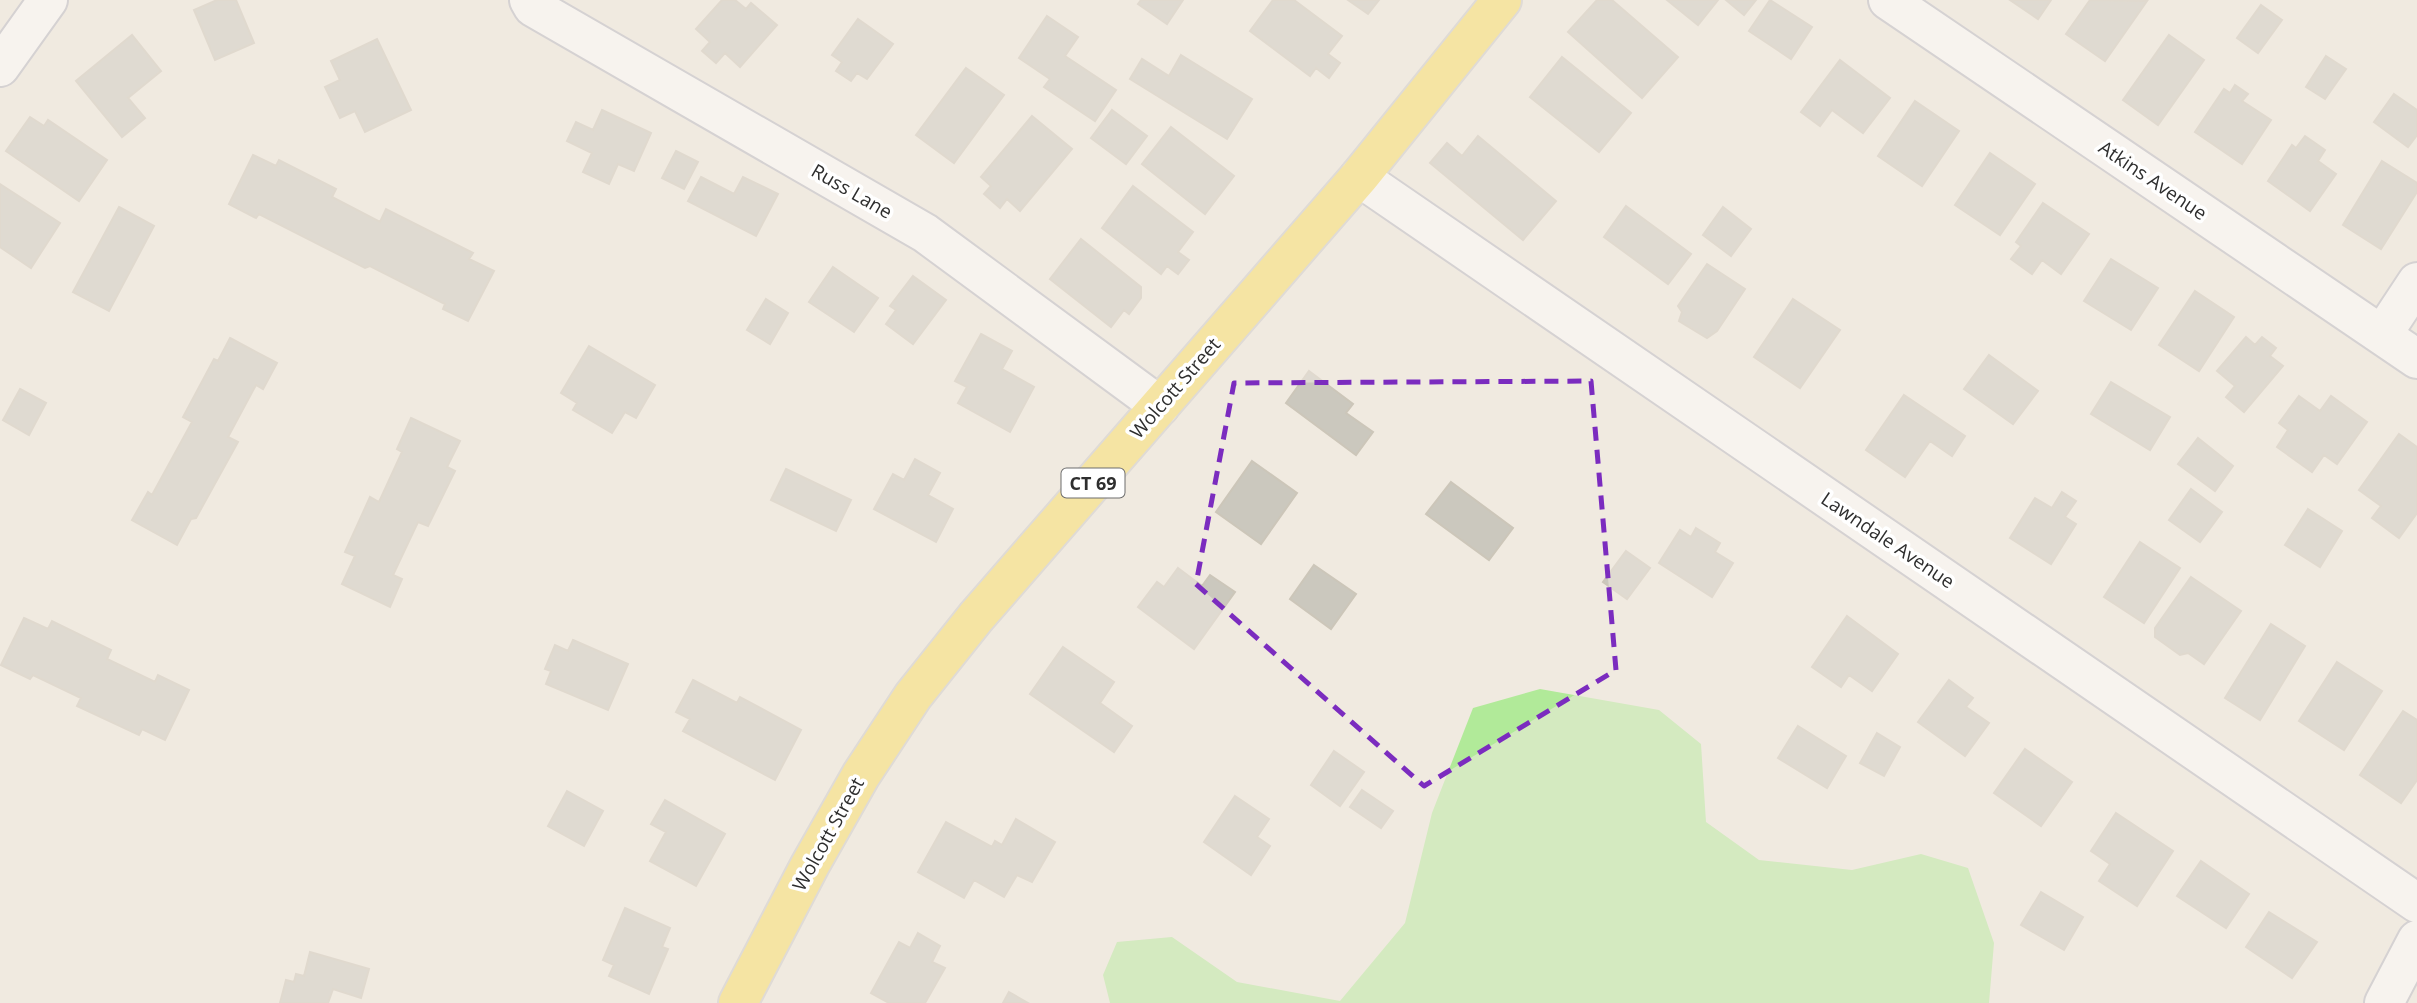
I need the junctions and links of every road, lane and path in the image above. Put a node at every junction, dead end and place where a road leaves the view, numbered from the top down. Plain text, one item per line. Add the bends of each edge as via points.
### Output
1 (48, 0) edge
2 (529, 0) edge
3 (1502, 0) edge
4 (1888, 0) edge
5 (0, 67) edge
6 (1359, 177) junction
7 (2417, 282) edge
8 (2382, 335) junction
9 (2417, 359) edge
10 (1160, 406) junction
11 (2417, 903) edge
12 (2417, 940) edge
13 (738, 1003) edge
14 (2384, 1003) edge

1 - 5 street
2 - 10 street, Russ Lane via 533,8 925,233
3 - 6 main road, Wolcott Street / CT 69
4 - 8 street, Atkins Avenue
6 - 10 main road, Wolcott Street / CT 69
6 - 11 street, Lawndale Avenue
7 - 8 street
8 - 9 street, Atkins Avenue
10 - 13 main road, Wolcott Street / CT 69 via 976,617 914,696 861,775
12 - 14 street

